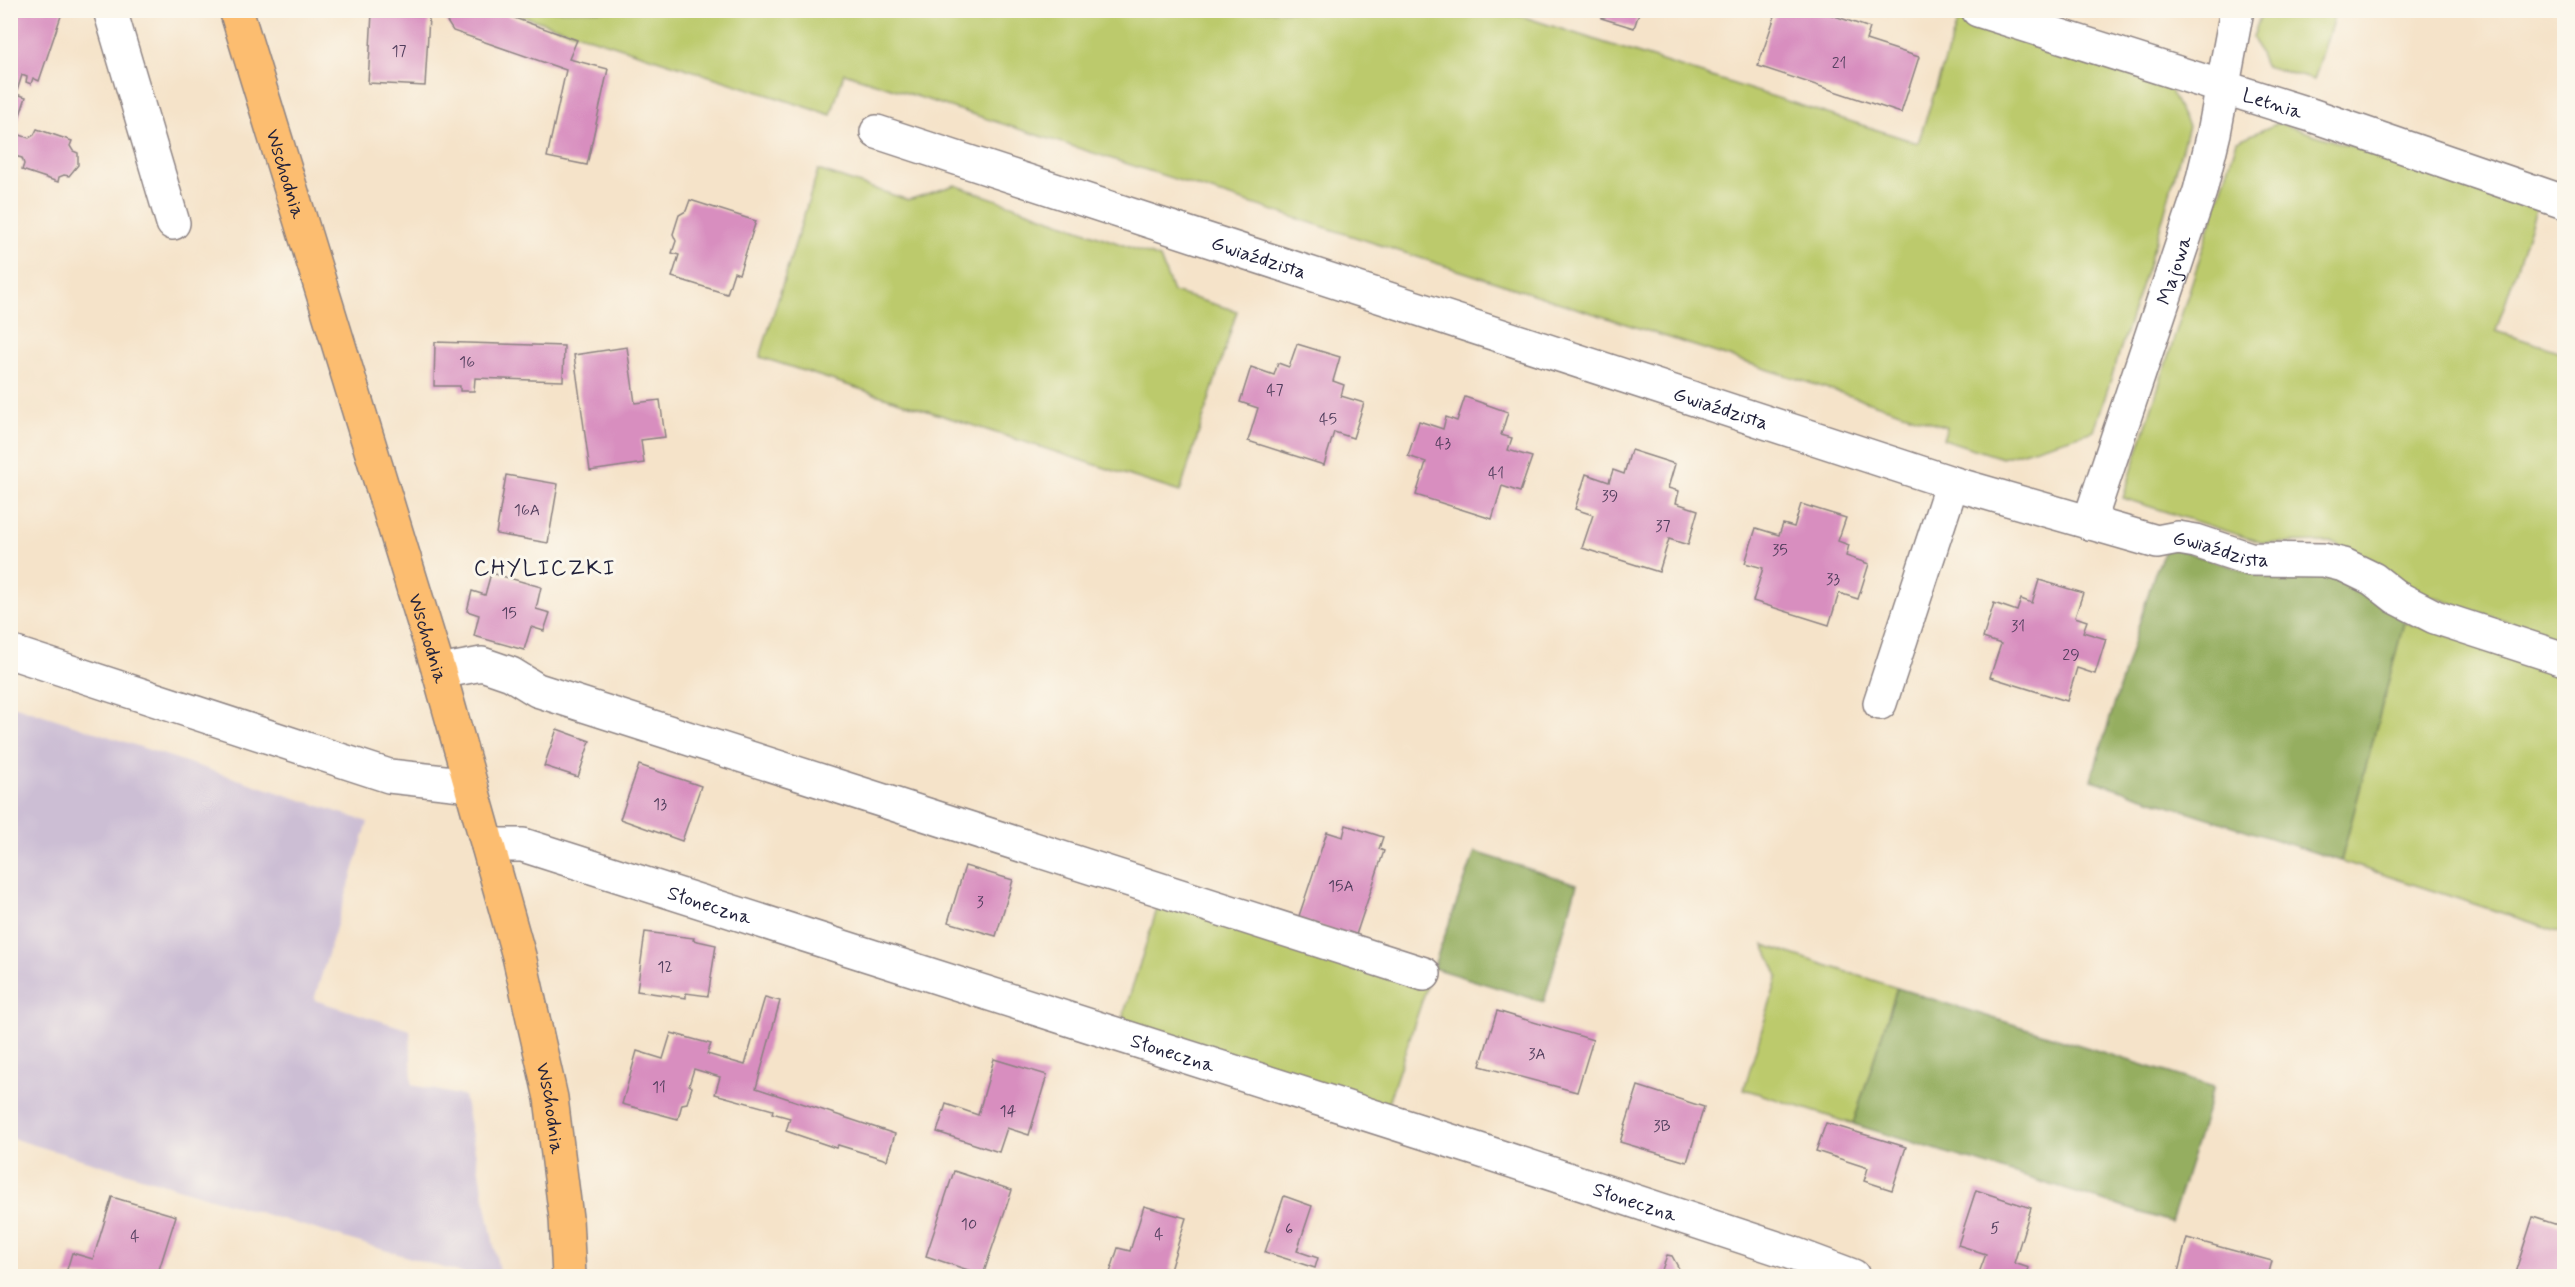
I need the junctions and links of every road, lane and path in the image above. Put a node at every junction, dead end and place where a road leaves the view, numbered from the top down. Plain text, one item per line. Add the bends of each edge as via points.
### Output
1 (110, 10) edge
2 (236, 10) edge
3 (1978, 10) edge
4 (2237, 10) edge
5 (2222, 88) junction
6 (877, 132) dead end
7 (2565, 202) edge
8 (173, 223) dead end
9 (1952, 483) junction
10 (2090, 524) junction
11 (10, 652) edge
12 (2565, 659) edge
13 (439, 672) junction
14 (1880, 703) dead end
15 (471, 785) junction
16 (488, 845) junction
17 (1424, 974) dead end
18 (569, 1276) edge
19 (1853, 1276) edge

1 - 8 street
2 - 13 main road, Wschodnia
3 - 5 street, Letnia
4 - 5 street, Majowa
5 - 7 street, Letnia
5 - 10 street, Majowa via 2200,191
6 - 9 street, Gwiaździsta
9 - 10 street, Gwiaździsta
9 - 14 street
10 - 12 street, Gwiaździsta via 2157,542 2178,538 2196,541 2250,559 2323,560 2344,565 2435,617
11 - 15 street via 389,776
13 - 15 main road, Wschodnia
13 - 17 street via 482,664 511,674 537,690
15 - 16 main road, Wschodnia
16 - 18 main road, Wschodnia via 519,956 551,1098
16 - 19 street, Słoneczna via 524,845 1476,1149

